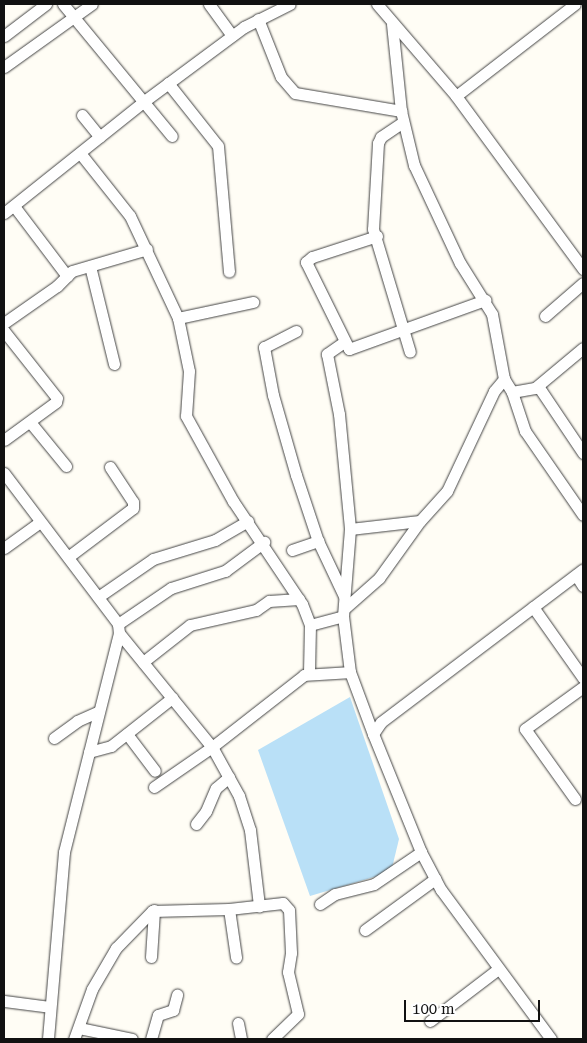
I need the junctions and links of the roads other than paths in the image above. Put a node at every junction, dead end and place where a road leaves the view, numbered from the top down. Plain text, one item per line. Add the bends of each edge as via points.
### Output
1 (46, 4) edge
2 (62, 4) edge
3 (92, 4) edge
4 (209, 4) edge
5 (290, 4) edge
6 (575, 4) edge
7 (382, 6) edge
8 (74, 18) junction
9 (258, 19) junction
10 (392, 24) junction
11 (4, 36) edge
12 (232, 36) junction
13 (4, 68) edge
14 (168, 82) junction
15 (456, 96) junction
16 (142, 102) junction
17 (82, 116) dead end
18 (402, 117) junction
19 (100, 136) junction
20 (172, 136) dead end
21 (80, 153) junction
22 (14, 206) junction
23 (4, 213) edge
24 (377, 236) junction
25 (147, 249) junction
26 (90, 266) junction
27 (583, 269) edge
28 (228, 272) dead end
29 (66, 276) junction
30 (583, 282) edge
31 (485, 300) junction
32 (253, 302) dead end
33 (545, 316) dead end
34 (178, 318) junction
35 (4, 322) edge
36 (405, 329) junction
37 (4, 330) edge
38 (296, 332) dead end
39 (344, 342) junction
40 (583, 348) edge
41 (410, 352) dead end
42 (114, 364) dead end
43 (504, 379) junction
44 (538, 386) junction
45 (512, 392) junction
46 (30, 422) junction
47 (4, 440) edge
48 (583, 453) edge
49 (66, 466) dead end
50 (110, 467) dead end
51 (4, 473) edge
52 (583, 515) edge
53 (248, 521) junction
54 (420, 521) junction
55 (40, 522) junction
56 (350, 529) junction
57 (318, 541) junction
58 (264, 542) junction
59 (4, 548) edge
60 (292, 550) dead end
61 (68, 557) junction
62 (579, 572) edge
63 (583, 586) edge
64 (344, 596) junction
65 (98, 597) junction
66 (299, 599) junction
67 (533, 607) junction
68 (343, 613) junction
69 (310, 625) junction
70 (119, 628) junction
71 (143, 662) junction
72 (350, 672) junction
73 (309, 673) junction
74 (583, 678) edge
75 (583, 687) edge
76 (172, 698) junction
77 (100, 711) junction
78 (127, 734) junction
79 (373, 734) junction
80 (54, 738) dead end
81 (212, 747) junction
82 (89, 752) junction
83 (155, 771) dead end
84 (229, 777) junction
85 (154, 787) dead end
86 (575, 799) dead end
87 (196, 824) dead end
88 (421, 852) junction
89 (435, 879) junction
90 (320, 904) dead end
91 (260, 906) junction
92 (229, 909) junction
93 (154, 910) junction
94 (366, 930) dead end
95 (152, 957) dead end
96 (236, 957) dead end
97 (498, 969) junction
98 (177, 996) dead end
99 (4, 1002) edge
100 (50, 1007) junction
101 (430, 1021) dead end
102 (238, 1023) dead end
103 (79, 1028) junction
104 (48, 1039) edge
105 (74, 1039) edge
106 (132, 1039) edge
107 (151, 1039) edge
108 (241, 1039) edge
109 (272, 1039) edge
110 (551, 1039) edge

1 - 11 street
2 - 8 street
3 - 8 street
4 - 12 street
5 - 9 street
6 - 15 street
7 - 10 street
8 - 13 street
8 - 16 street
9 - 12 street
9 - 18 street via 281,77 295,93
10 - 15 street
10 - 18 street
12 - 14 street
14 - 16 street
14 - 28 street via 218,146
15 - 27 street
16 - 19 street
16 - 20 street
17 - 19 street
18 - 24 street via 378,143 373,229
18 - 31 street via 414,165 437,217 464,272
19 - 21 street
21 - 22 street
21 - 25 street via 120,200
22 - 23 street
22 - 29 street
24 - 36 street
24 - 39 street via 312,257 306,262
25 - 26 street
25 - 34 street
26 - 29 street
26 - 42 street
29 - 35 street
30 - 33 street
31 - 36 street
31 - 43 street via 495,326
32 - 34 street
34 - 53 street via 189,371 186,416 233,501
36 - 39 street via 351,350
36 - 41 street
37 - 46 street via 57,398
38 - 57 street via 264,347 283,434
39 - 56 street via 327,354 339,414
40 - 44 street
43 - 45 street
43 - 54 street via 494,391 447,492
44 - 45 street
44 - 48 street
45 - 52 street via 525,432
46 - 47 street
46 - 49 street
50 - 61 street via 133,508
51 - 55 street
53 - 58 street
53 - 65 street via 215,540 153,559
54 - 56 street
54 - 68 street via 379,578
55 - 59 street
55 - 61 street
56 - 64 street
57 - 60 street
57 - 64 street
58 - 66 street
58 - 70 street via 226,572 171,588
61 - 65 street
62 - 63 street
62 - 67 street
64 - 68 street
65 - 70 street
66 - 69 street
66 - 71 street via 269,601 256,610 190,625
67 - 74 street
67 - 79 street via 381,722
68 - 69 street
68 - 72 street
69 - 73 street
70 - 71 street
70 - 77 street
71 - 76 street
72 - 73 street
72 - 79 street
73 - 81 street
75 - 86 street via 526,729
76 - 78 street
76 - 81 street
77 - 80 street via 76,721
77 - 82 street
78 - 82 street via 111,746
78 - 83 street
79 - 88 street
81 - 84 street
81 - 85 street
82 - 100 street via 64,852
84 - 87 street via 216,788
84 - 91 street via 247,816
88 - 89 street
88 - 90 street via 374,884 335,894
89 - 94 street
89 - 97 street
91 - 92 street
91 - 109 street via 283,903 288,910 291,952 288,967 298,1014
92 - 93 street
92 - 96 street
93 - 95 street
93 - 103 street via 116,948 92,989
97 - 101 street
97 - 110 street
98 - 107 street via 173,1010 158,1015
99 - 100 street
100 - 104 street
102 - 108 street
103 - 105 street
103 - 106 street

